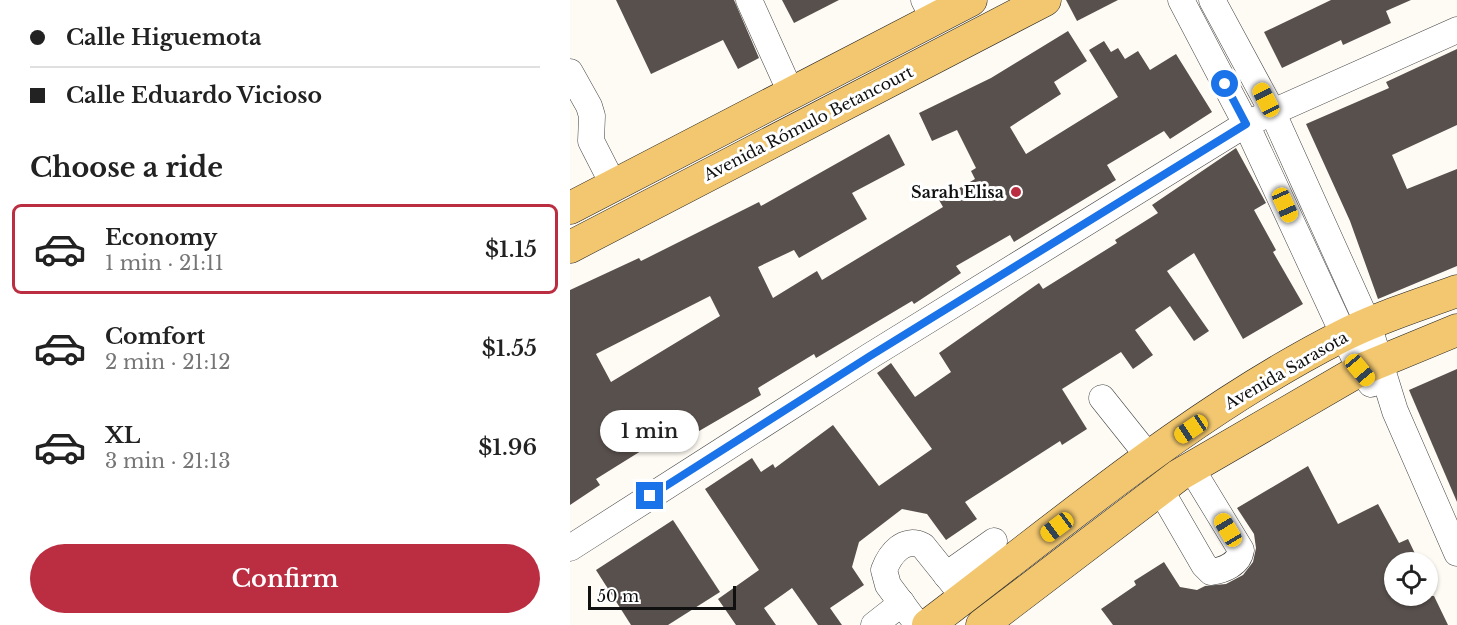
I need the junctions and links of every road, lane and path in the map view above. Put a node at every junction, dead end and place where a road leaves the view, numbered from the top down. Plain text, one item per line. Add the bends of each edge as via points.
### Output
1 (749, 0) edge
2 (971, 0) edge
3 (1045, 0) edge
4 (1180, 0) edge
5 (1212, 0) edge
6 (929, 10) edge
7 (1457, 30) edge
8 (570, 72) edge
9 (791, 93) junction
10 (1272, 111) junction
11 (1246, 124) junction
12 (614, 186) junction
13 (570, 208) edge
14 (570, 246) edge
15 (1457, 291) edge
16 (1356, 330) junction
17 (1457, 330) edge
18 (1370, 366) junction
19 (1102, 398) dead end
20 (1149, 457) junction
21 (1191, 468) junction
22 (1160, 489) junction
23 (994, 541) dead end
24 (570, 548) edge
25 (1457, 553) edge
26 (955, 586) junction
27 (902, 603) junction
28 (874, 625) edge
29 (918, 625) edge
30 (927, 625) edge
31 (982, 625) edge

1 - 9 street
2 - 6 main road, Avenida Rómulo Betancourt
3 - 14 main road, Avenida Rómulo Betancourt
4 - 11 street
5 - 10 street
6 - 9 main road, Avenida Rómulo Betancourt
7 - 10 street
8 - 12 street via 589,106 591,141
9 - 12 main road, Avenida Rómulo Betancourt
10 - 11 street
10 - 16 street
11 - 16 street
11 - 24 street via 870,356
12 - 13 main road, Avenida Rómulo Betancourt
15 - 16 main road, Avenida Sarasota
16 - 18 street
16 - 20 main road, Avenida Sarasota via 1258,383
17 - 18 main road
18 - 21 main road
18 - 25 street via 1395,411
19 - 20 street
20 - 26 main road, Avenida Sarasota
21 - 22 main road
21 - 22 street via 1241,550 1234,563 1211,572 1204,566
22 - 31 main road
23 - 26 street
26 - 27 street via 923,546 906,544 895,550 884,570 888,585
26 - 30 main road, Avenida Sarasota
27 - 28 street
27 - 29 street

